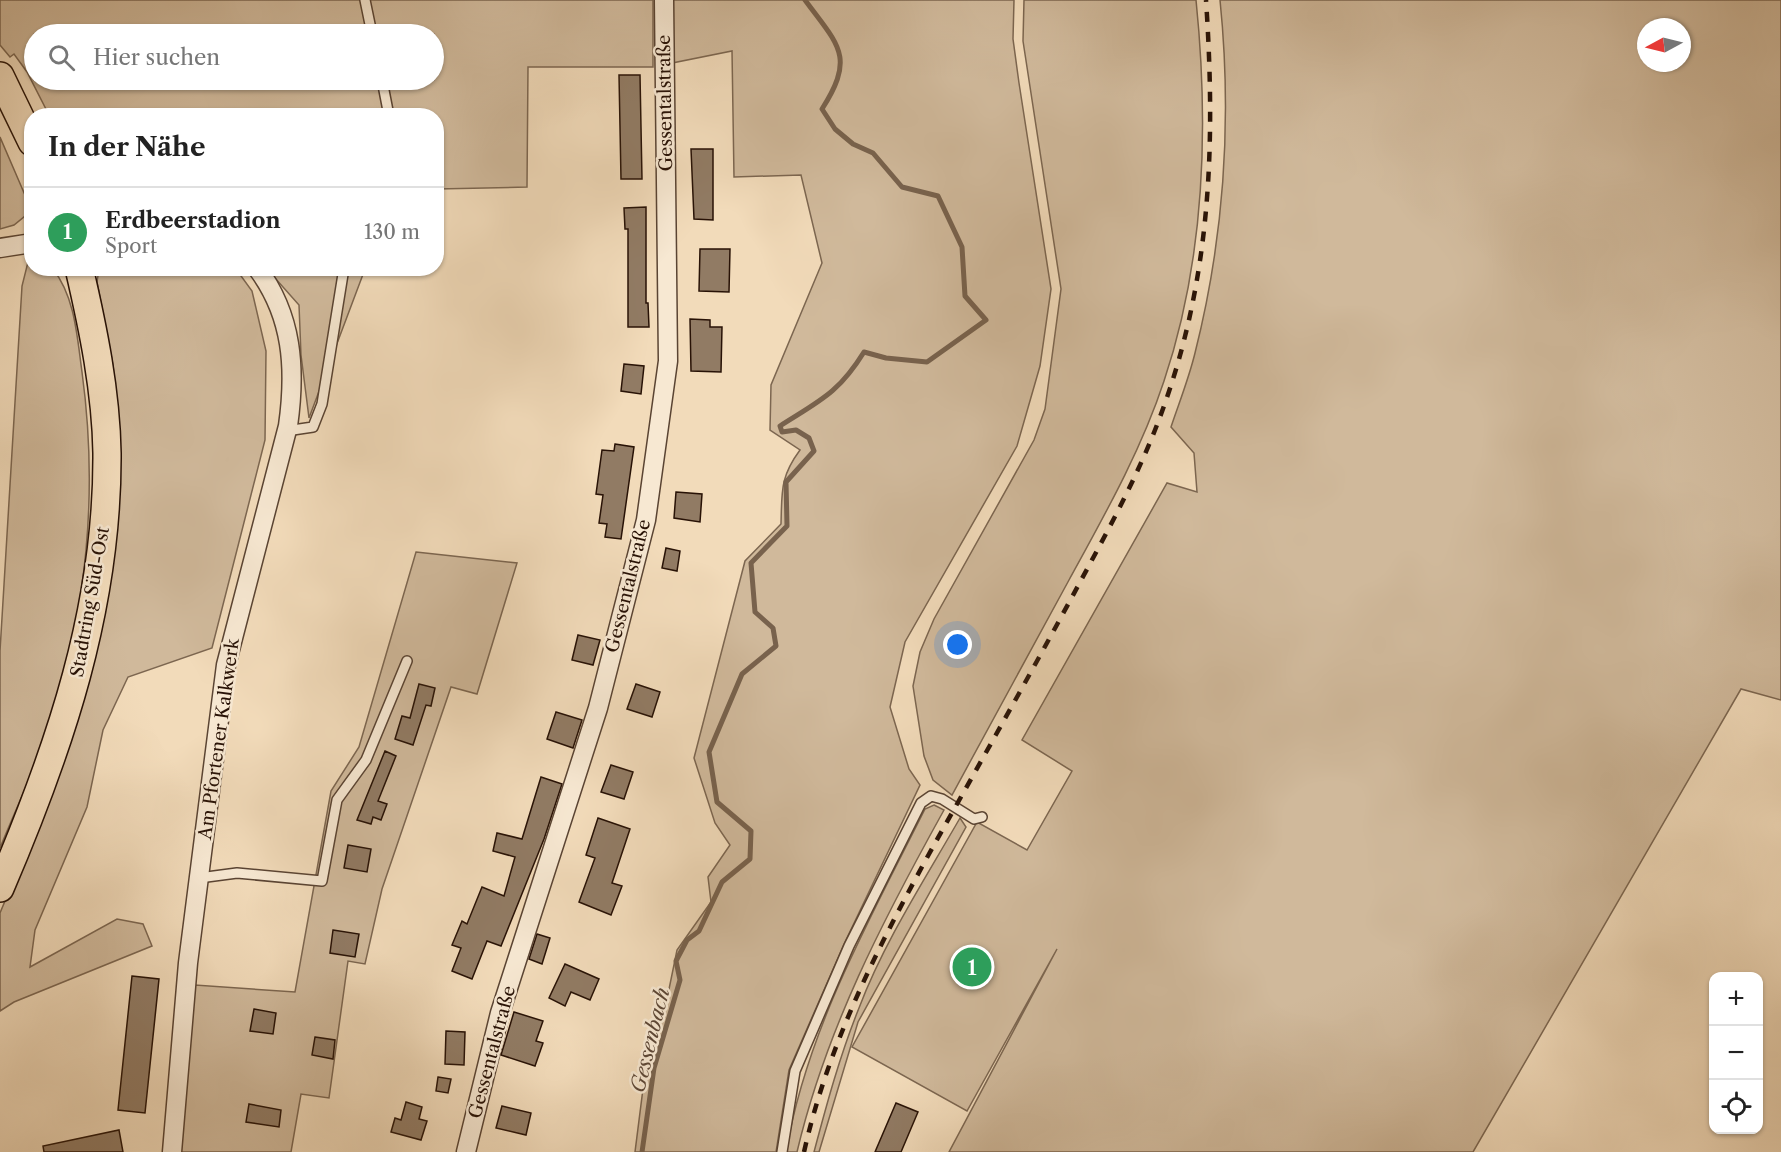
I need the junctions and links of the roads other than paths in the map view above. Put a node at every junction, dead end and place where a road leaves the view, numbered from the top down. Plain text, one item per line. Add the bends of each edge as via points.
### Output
1 (365, 0) edge
2 (664, 0) edge
3 (370, 24) edge
4 (0, 76) edge
5 (384, 90) edge
6 (387, 108) edge
7 (24, 126) edge
8 (24, 244) edge
9 (0, 248) edge
10 (81, 276) edge
11 (263, 276) edge
12 (343, 276) edge
13 (286, 431) junction
14 (406, 661) dead end
15 (982, 817) dead end
16 (199, 878) junction
17 (0, 888) edge
18 (172, 1152) edge
19 (466, 1152) edge
20 (782, 1152) edge

1 - 3 lane
2 - 19 street, Gessentalstraße via 668,361 646,520 598,708 500,1013
4 - 7 main road
5 - 6 lane
8 - 9 street
10 - 17 main road, Stadtring Süd-Ost via 94,339 107,451 101,555 81,665 62,730
11 - 13 street, Am Pfortener Kalkwerk via 280,307 290,342 294,388
12 - 13 lane via 322,404 313,427
13 - 16 street, Am Pfortener Kalkwerk via 226,665
14 - 16 lane via 366,760 337,800 322,881 237,873
15 - 20 lane via 974,819 931,796 921,803 849,946 795,1071
16 - 18 street, Am Pfortener Kalkwerk

